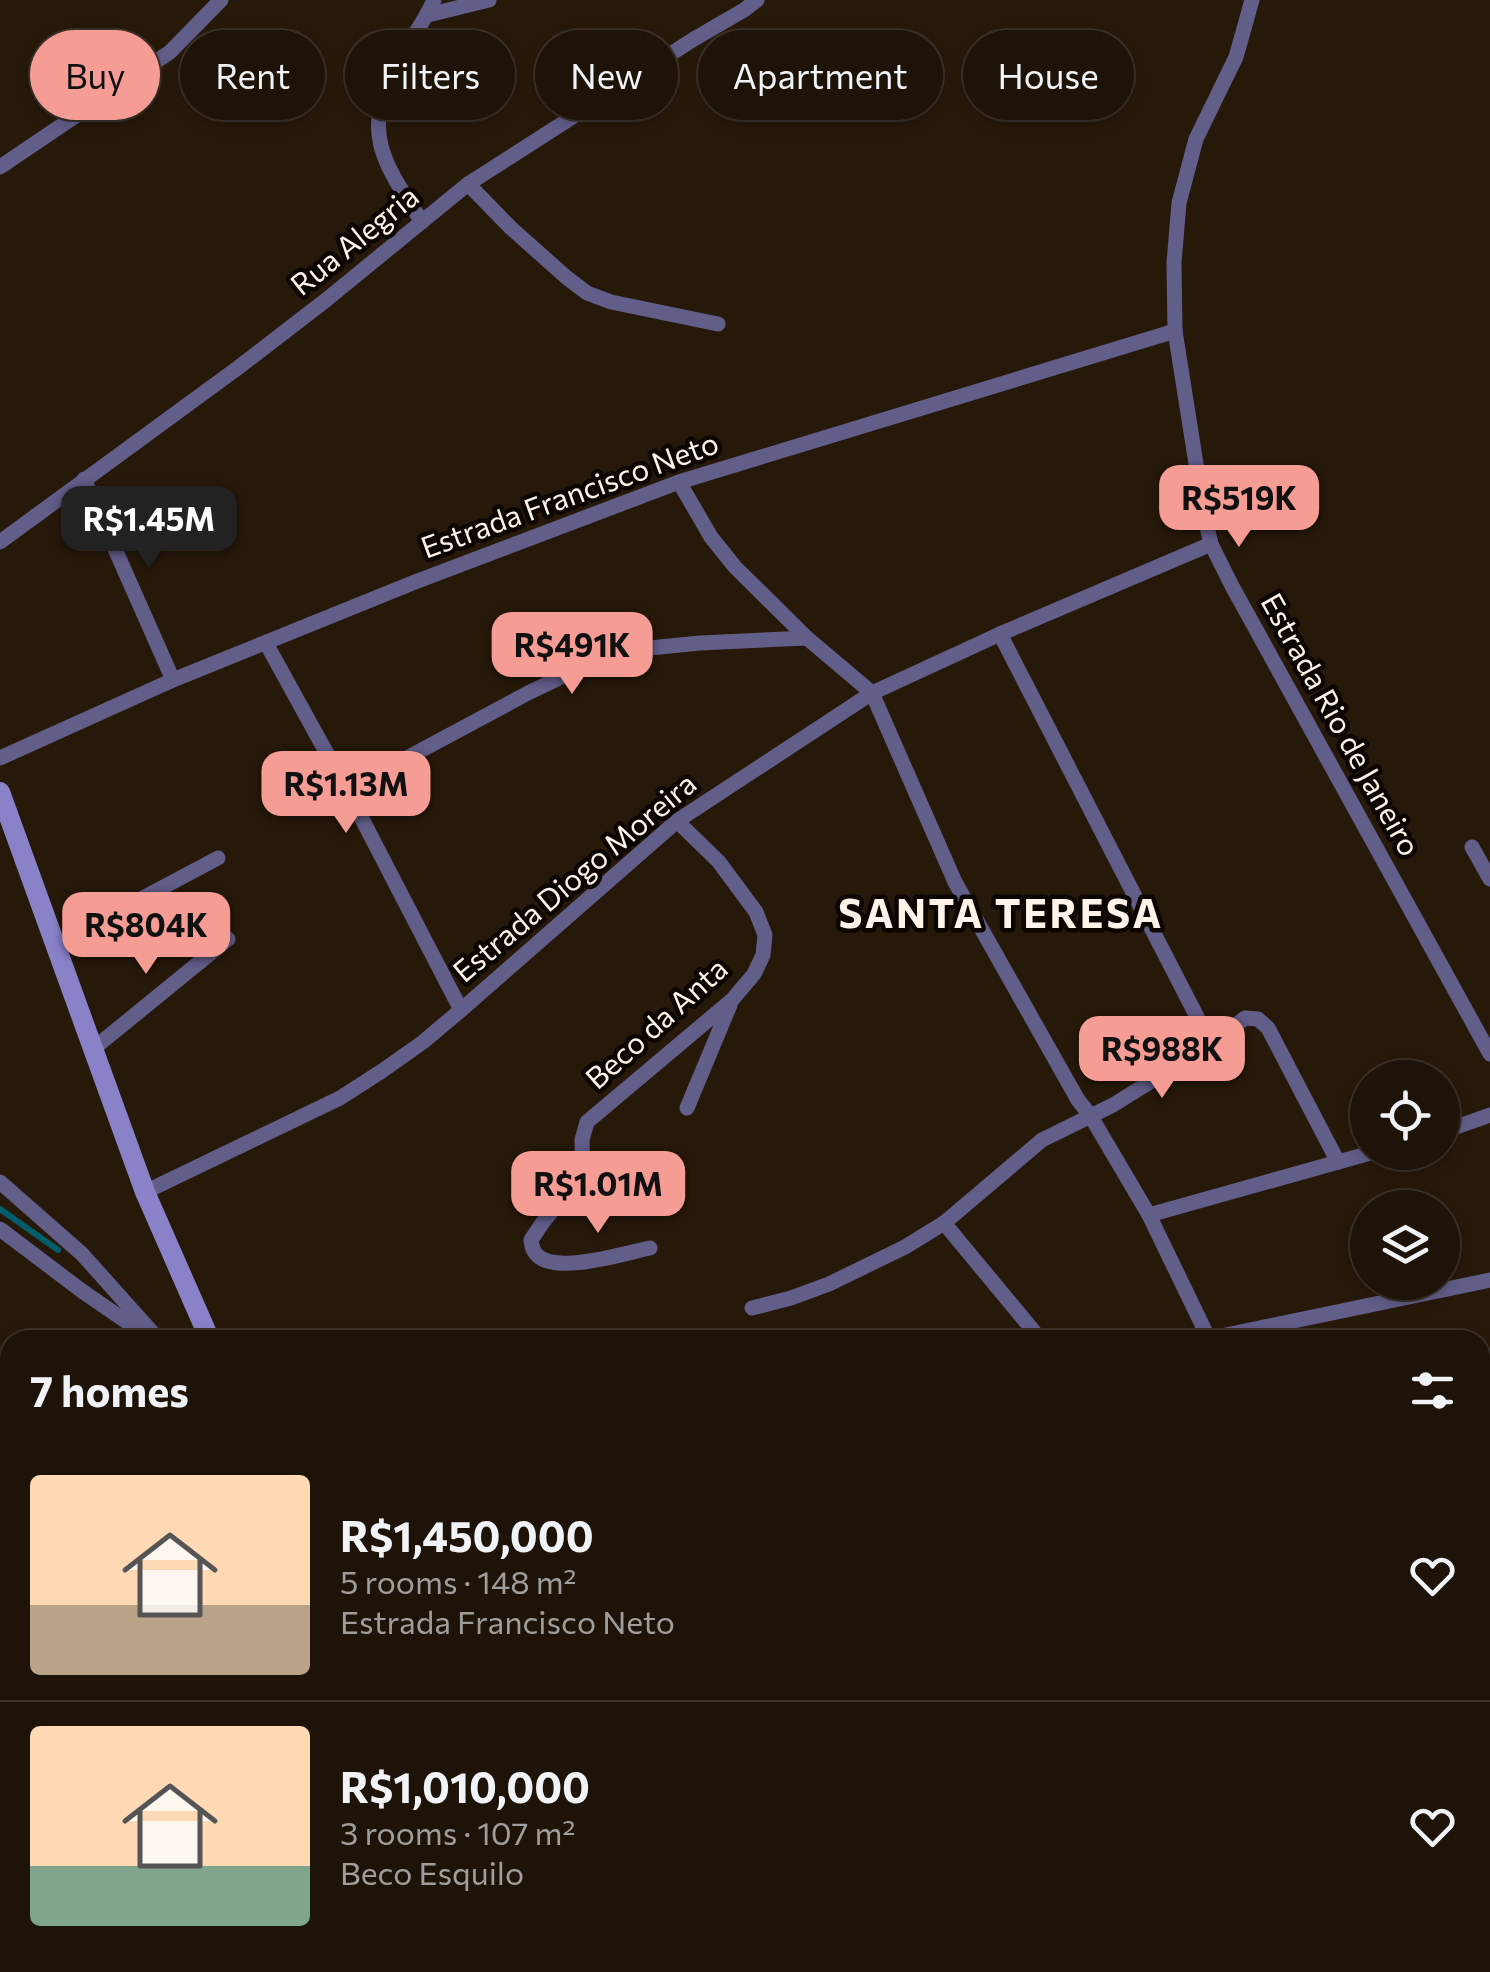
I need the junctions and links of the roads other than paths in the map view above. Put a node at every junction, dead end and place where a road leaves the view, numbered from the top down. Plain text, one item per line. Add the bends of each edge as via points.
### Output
1 (222, 0) edge
2 (489, 0) edge
3 (757, 0) edge
4 (1252, 0) edge
5 (431, 7) edge
6 (0, 167) edge
7 (468, 184) junction
8 (422, 222) junction
9 (718, 324) dead end
10 (1175, 331) junction
11 (84, 479) junction
12 (679, 482) junction
13 (0, 542) edge
14 (1211, 544) junction
15 (1000, 634) junction
16 (807, 638) junction
17 (266, 644) junction
18 (173, 680) junction
19 (872, 693) junction
20 (0, 758) edge
21 (347, 790) junction
22 (0, 792) edge
23 (677, 821) junction
24 (1472, 846) dead end
25 (218, 858) dead end
26 (1490, 879) edge
27 (228, 939) dead end
28 (56, 944) junction
29 (732, 1000) junction
30 (462, 1010) junction
31 (1211, 1044) junction
32 (93, 1049) junction
33 (1490, 1054) edge
34 (687, 1108) dead end
35 (1090, 1115) junction
36 (1490, 1115) edge
37 (1460, 1126) edge
38 (1350, 1159) edge
39 (1338, 1162) junction
40 (0, 1182) edge
41 (145, 1192) junction
42 (1149, 1215) junction
43 (944, 1223) junction
44 (0, 1229) edge
45 (650, 1248) dead end
46 (1490, 1280) edge
47 (752, 1308) dead end
48 (142, 1330) edge
49 (148, 1330) edge
50 (206, 1330) edge
51 (1033, 1330) edge
52 (1201, 1330) edge
53 (1248, 1330) edge

1 - 6 street via 170,52
2 - 5 street
3 - 7 street, Rua Alegria
4 - 10 street, Estrada Rio de Janeiro via 1236,57 1196,139 1179,203
5 - 8 street via 394,69 378,126 380,150
7 - 8 street, Rua Alegria
7 - 9 street via 587,292
8 - 11 street, Rua Alegria
10 - 12 street, Estrada Francisco Neto
10 - 14 street, Estrada Rio de Janeiro
11 - 13 street, Rua Alegria
11 - 18 street
12 - 16 street via 735,567
12 - 17 street, Estrada Francisco Neto
14 - 15 street, Estrada Diogo Moreira
14 - 33 street, Estrada Rio de Janeiro
15 - 19 street, Estrada Diogo Moreira
15 - 31 street
16 - 19 street
16 - 21 street via 629,650 528,693
17 - 18 street, Estrada Francisco Neto
17 - 21 street
18 - 20 street, Estrada Francisco Neto
19 - 23 street, Estrada Diogo Moreira
19 - 35 street via 956,882
21 - 30 street
22 - 28 street
23 - 29 street, Beco da Anta via 719,862 765,935 754,974
23 - 30 street, Estrada Diogo Moreira
24 - 26 street
25 - 28 street
27 - 32 street
28 - 32 street
29 - 34 street
29 - 45 street, Beco da Anta via 588,1122 584,1174 531,1240 538,1257 568,1264
30 - 41 street, Estrada Diogo Moreira via 340,1098
31 - 35 street
31 - 39 street via 1245,1018 1268,1028
32 - 41 street
35 - 42 street
35 - 43 street via 1042,1140
36 - 37 street
38 - 39 street
39 - 42 street
40 - 49 street via 82,1254
41 - 50 street
42 - 52 street
43 - 47 street via 828,1284
43 - 51 street
44 - 48 street
46 - 53 street

